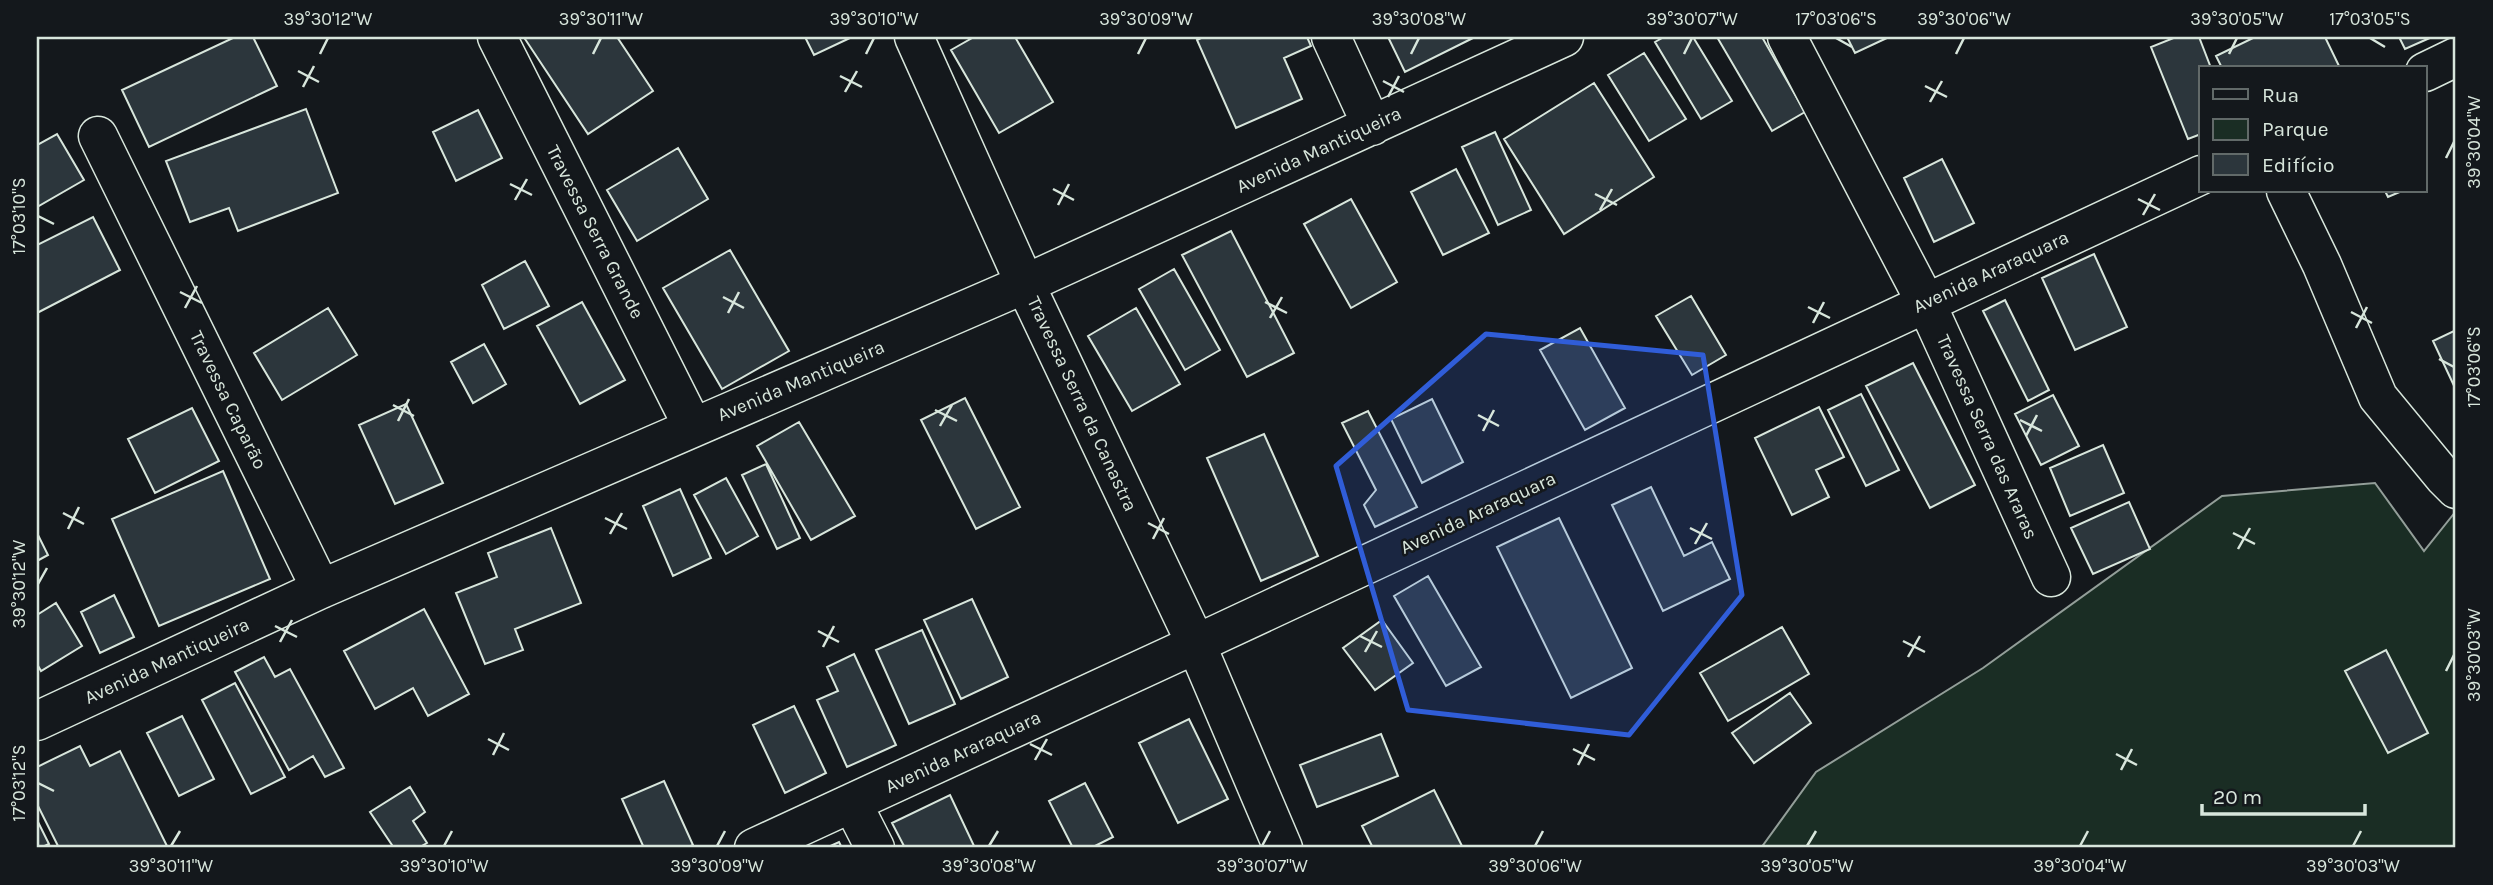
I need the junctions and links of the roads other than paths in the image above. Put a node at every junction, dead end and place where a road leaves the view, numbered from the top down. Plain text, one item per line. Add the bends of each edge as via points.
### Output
1 (497, 37) edge
2 (914, 37) edge
3 (1331, 37) edge
4 (1564, 37) edge
5 (1787, 37) edge
6 (2456, 57) edge
7 (2426, 72) edge
8 (1372, 125) junction
9 (98, 136) dead end
10 (2199, 176) edge
11 (2286, 192) edge
12 (1025, 284) junction
13 (1926, 303) junction
14 (694, 427) junction
15 (2456, 489) edge
16 (2051, 577) dead end
17 (321, 589) junction
18 (1196, 644) junction
19 (37, 721) edge
20 (852, 803) junction
21 (754, 848) edge
22 (875, 848) edge
23 (1283, 848) edge

1 - 14 street, Travessa Serra Grande
2 - 12 street, Travessa Serra da Canastra
3 - 8 street
4 - 8 street, Avenida Mantiqueira
5 - 13 street, Travessa Serra das Araras
6 - 7 street
8 - 12 street, Avenida Mantiqueira
9 - 17 street, Travessa Caparão
10 - 13 street, Avenida Araraquara
11 - 15 street via 2378,397
12 - 14 street, Avenida Mantiqueira
12 - 18 street, Travessa Serra da Canastra
13 - 16 street, Travessa Serra das Araras
13 - 18 street, Avenida Araraquara
14 - 17 street, Avenida Mantiqueira
17 - 19 street, Avenida Mantiqueira
18 - 20 street, Avenida Araraquara
18 - 23 street, Travessa Serra da Canastra
20 - 21 street, Avenida Araraquara
20 - 22 street

